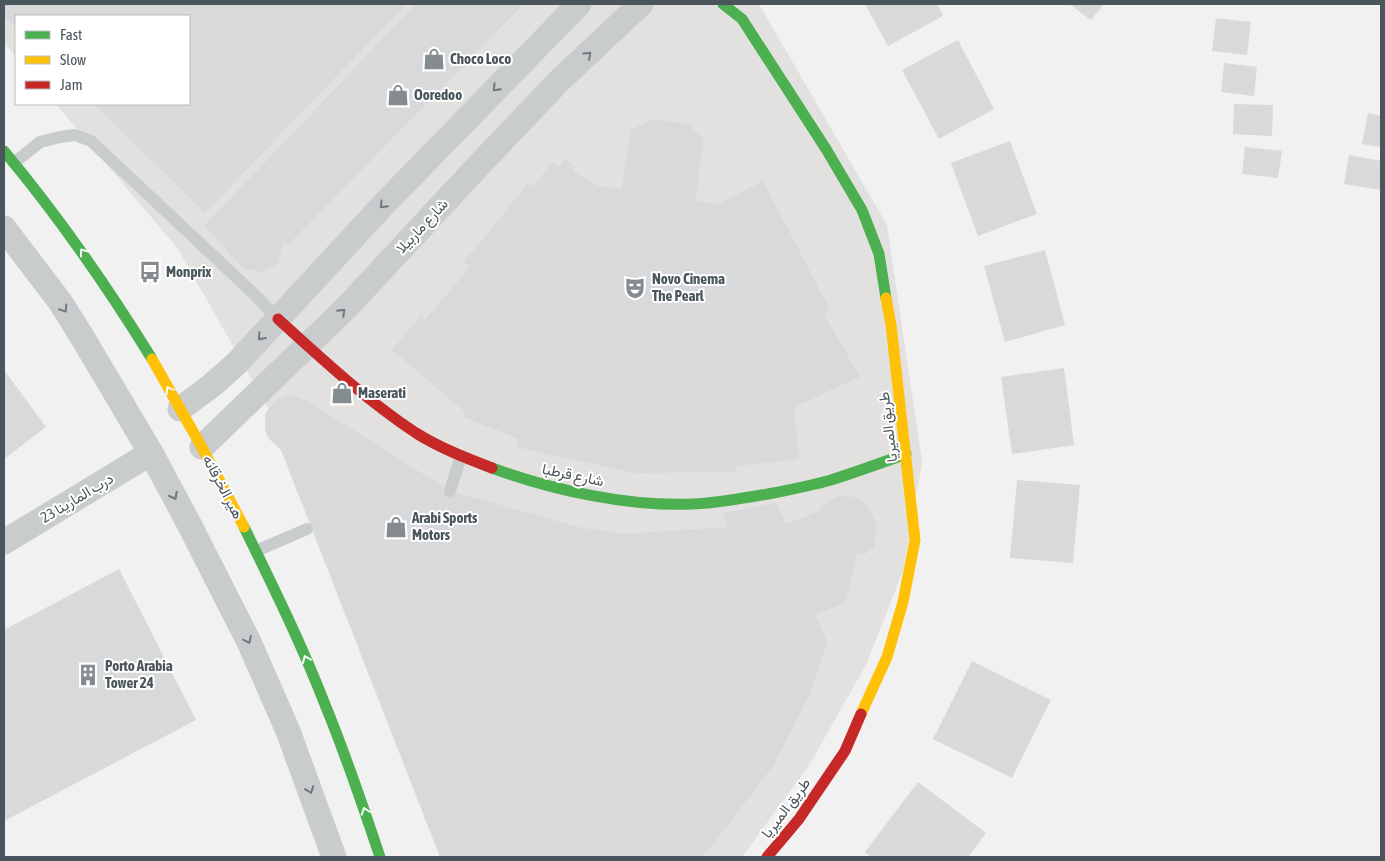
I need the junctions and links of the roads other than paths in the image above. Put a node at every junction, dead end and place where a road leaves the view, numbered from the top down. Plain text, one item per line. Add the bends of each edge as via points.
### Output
1 (579, 4) edge
2 (641, 4) edge
3 (723, 4) edge
4 (533, 51) junction
5 (559, 81) junction
6 (4, 151) edge
7 (14, 163) junction
8 (4, 228) edge
9 (278, 318) junction
10 (307, 346) junction
11 (180, 409) junction
12 (202, 447) junction
13 (151, 453) junction
14 (906, 454) junction
15 (462, 456) junction
16 (450, 492) dead end
17 (307, 529) dead end
18 (4, 542) edge
19 (256, 551) junction
20 (334, 857) edge
21 (380, 857) edge
22 (767, 857) edge

1 - 4 street
5 -> 2 street, شارع ماربيلا
3 - 14 street, طريق الميريا via 742,20 862,210 879,254
4 - 5 street
4 -> 9 street
10 -> 5 street, شارع ماربيلا
6 - 7 street, هير الخرقانه
7 - 9 lane via 40,142 75,135 91,141
11 -> 7 street, هير الخرقانه via 86,256
8 -> 13 street via 61,303
9 - 10 street, شارع قرطبا
9 -> 11 street via 236,364
10 - 12 street, شارع ماربيلا
10 - 15 street, شارع قرطبا via 351,385 417,433
11 - 12 street, هير الخرقانه
12 - 19 street, هير الخرقانه
13 - 18 street, درب المارينا 23
13 -> 20 street via 249,642 288,731
14 - 15 street, شارع قرطبا via 830,480 743,498 692,504 644,503 578,493 518,478
14 - 22 street, طريق الميريا via 915,540 903,602 887,657 845,751 799,819
15 - 16 lane
17 - 19 lane
21 -> 19 street, هير الخرقانه via 328,713

